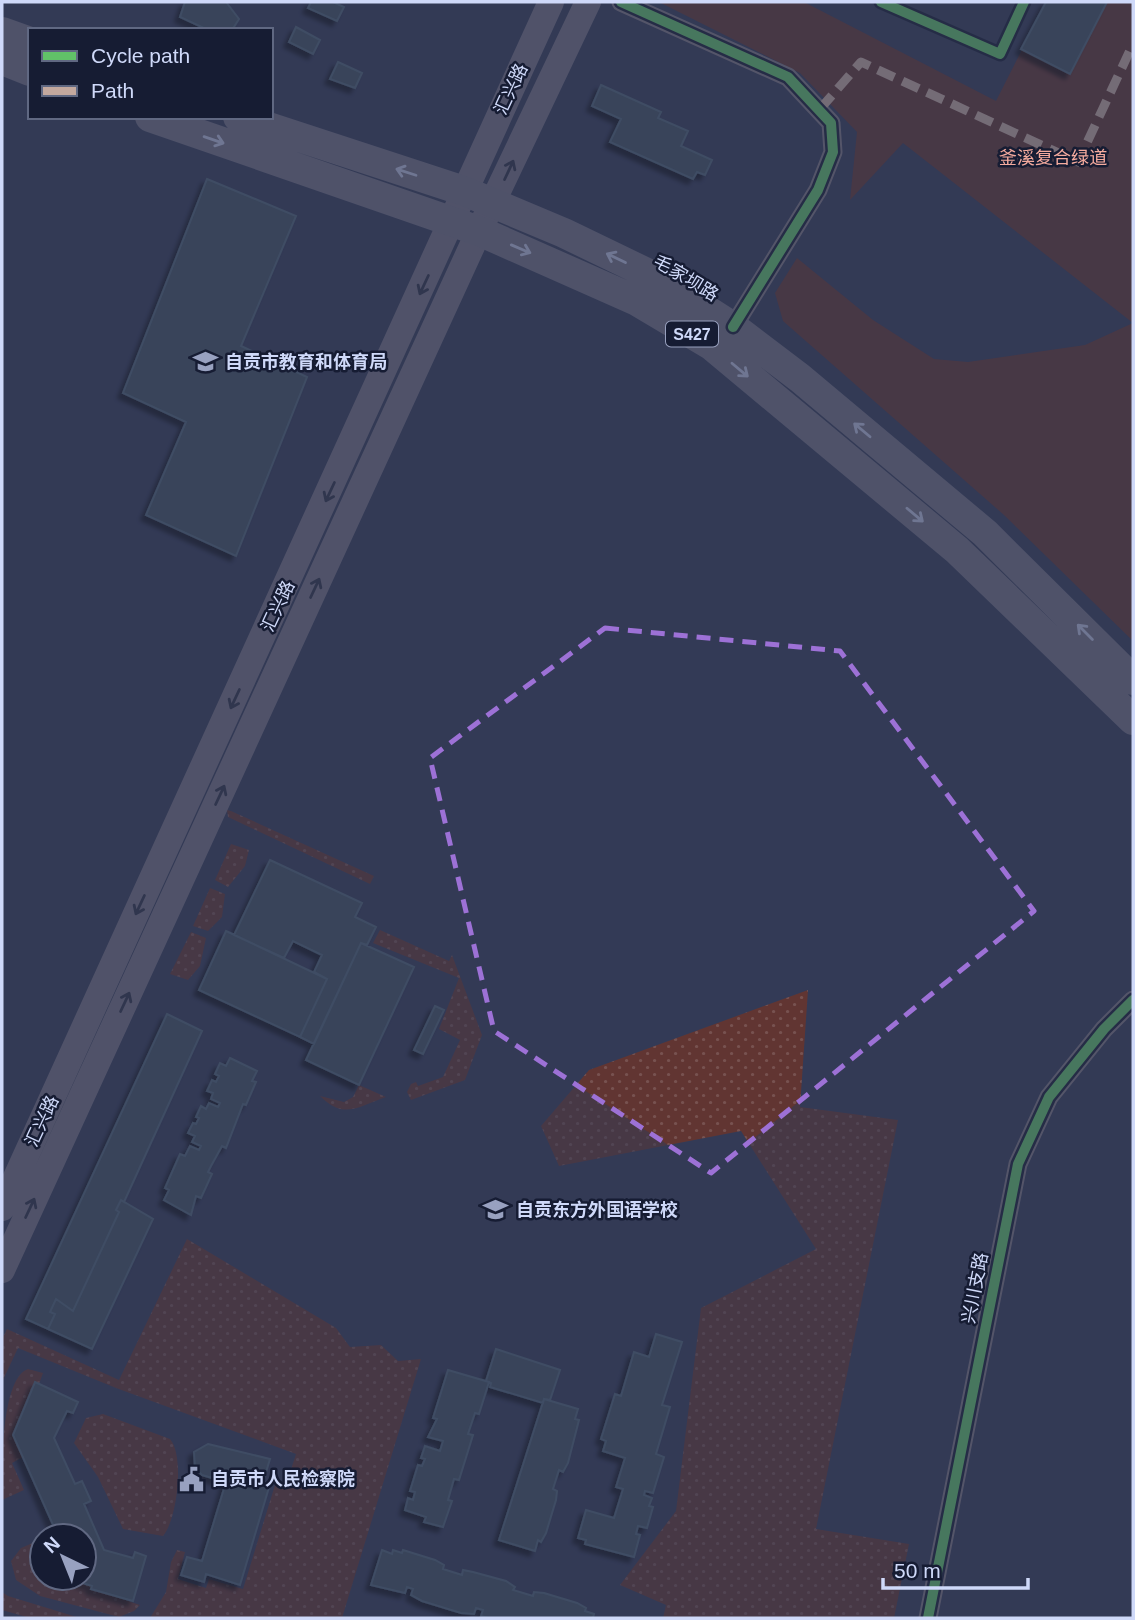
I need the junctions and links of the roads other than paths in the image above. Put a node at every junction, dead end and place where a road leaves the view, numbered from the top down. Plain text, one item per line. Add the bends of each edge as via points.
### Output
1 (551, 2) edge
2 (621, 2) edge
3 (586, 6) edge
4 (2, 32) edge
5 (28, 41) edge
6 (2, 60) edge
7 (28, 70) edge
8 (156, 119) edge
9 (244, 119) edge
10 (464, 191) junction
11 (493, 202) junction
12 (466, 227) junction
13 (733, 327) junction
14 (1133, 680) edge
15 (1133, 720) edge
16 (1133, 1000) edge
17 (2, 1209) edge
18 (2, 1270) edge
19 (928, 1618) edge

1 - 10 main road, 汇兴路
2 - 13 street via 788,77 831,123 834,152 818,190
11 -> 3 main road, 汇兴路
4 - 5 main road
6 - 7 main road
8 -> 12 main road, S427
10 -> 9 main road, 毛家坝路 / S427
10 - 11 main road, 毛家坝路 / S427
10 - 12 main road, 汇兴路
11 - 12 main road, 汇兴路
13 -> 11 main road, 毛家坝路 / S427 via 653,276
12 -> 15 main road, S427 via 637,301 711,345 957,550
12 -> 17 main road, 汇兴路
18 -> 12 main road
14 -> 13 main road, 毛家坝路 / S427 via 985,533
16 - 19 street, 兴川支路 via 1049,1097 1018,1164

